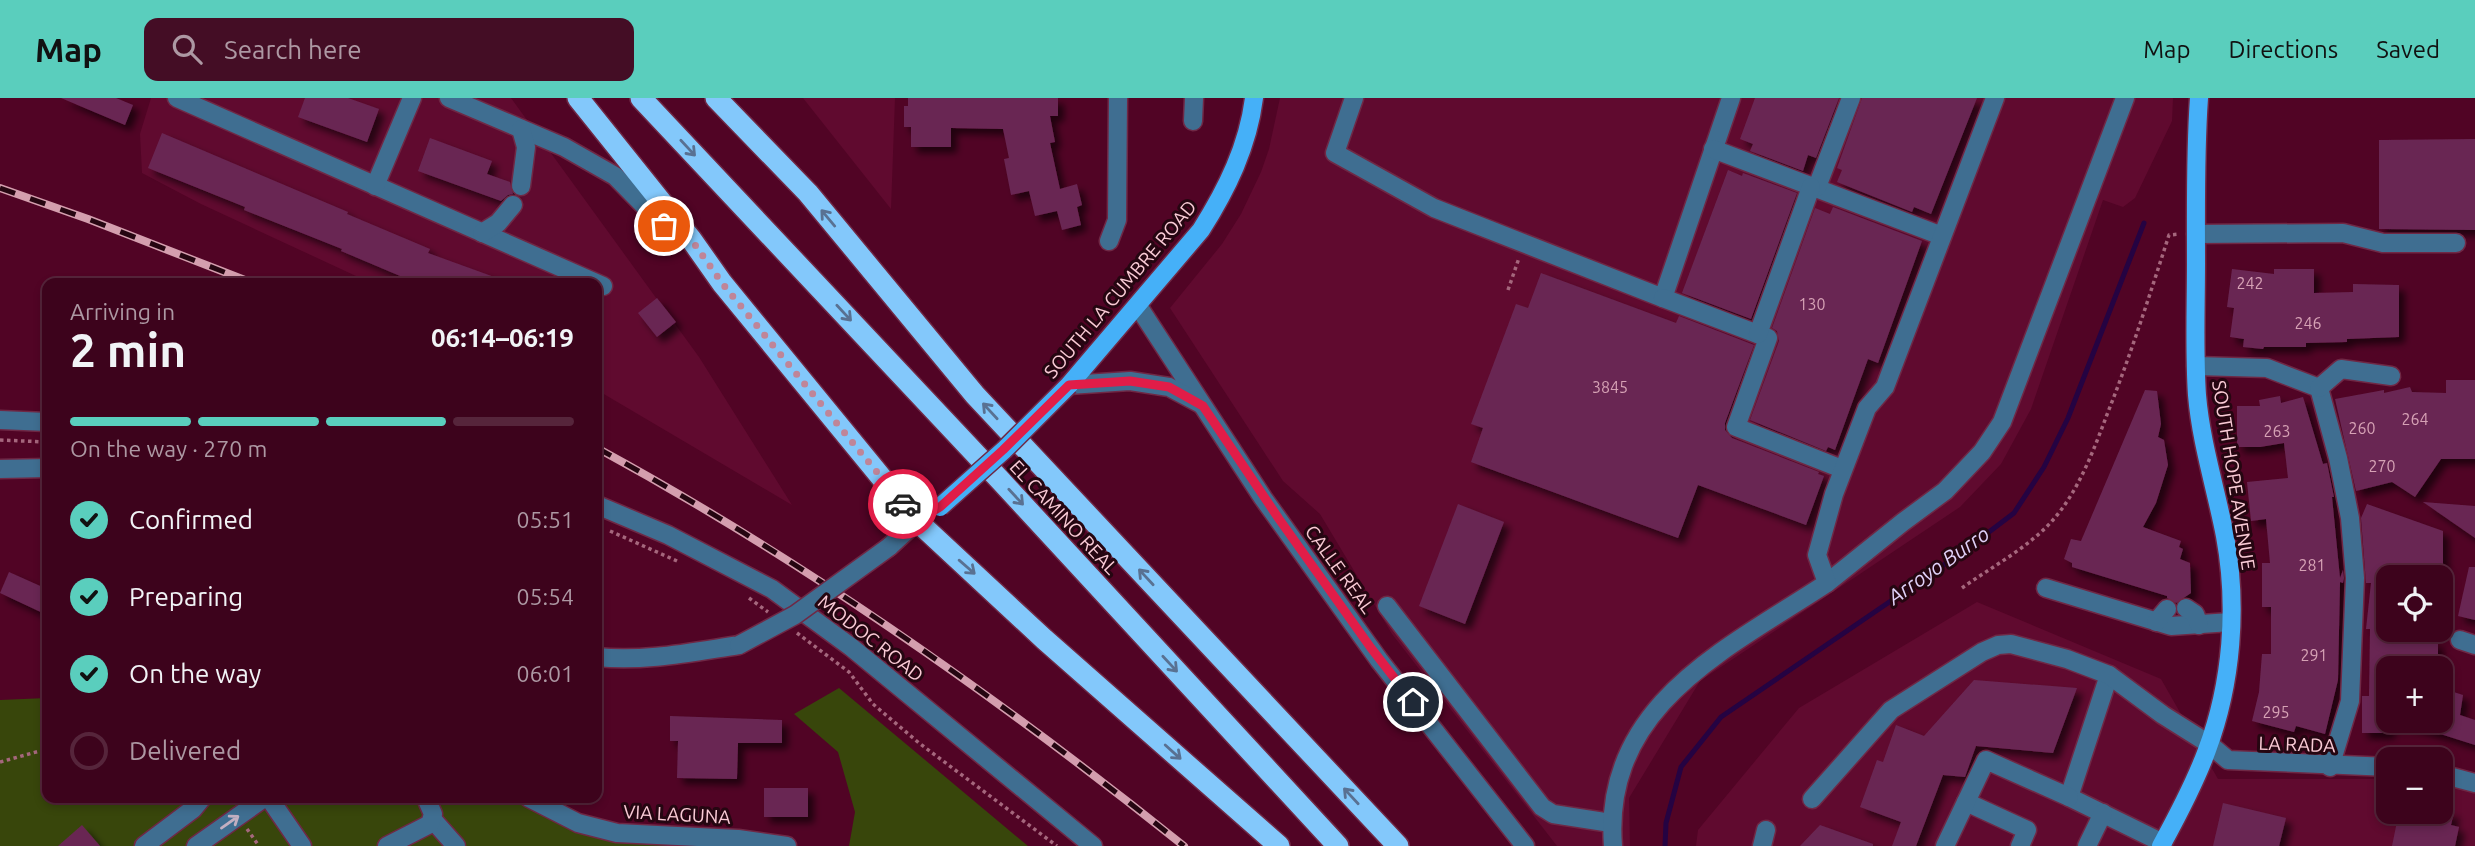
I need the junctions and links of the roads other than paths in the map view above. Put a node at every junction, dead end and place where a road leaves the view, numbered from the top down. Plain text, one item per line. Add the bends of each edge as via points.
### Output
1 (177, 98) edge
2 (412, 98) edge
3 (449, 98) edge
4 (578, 98) edge
5 (641, 98) edge
6 (716, 98) edge
7 (730, 98) edge
8 (1118, 98) edge
9 (1194, 98) edge
10 (1254, 98) edge
11 (1354, 98) edge
12 (1731, 98) edge
13 (1851, 98) edge
14 (1995, 98) edge
15 (2125, 98) edge
16 (2199, 98) edge
17 (1194, 121) dead end
18 (521, 129) junction
19 (1713, 149) junction
20 (375, 186) junction
21 (522, 186) dead end
22 (1814, 187) junction
23 (808, 193) junction
24 (513, 205) dead end
25 (482, 233) junction
26 (2196, 234) junction
27 (1942, 236) junction
28 (691, 239) junction
29 (1109, 241) dead end
30 (2456, 243) dead end
31 (585, 278) edge
32 (1663, 298) junction
33 (1138, 306) junction
34 (1758, 334) junction
35 (2196, 366) junction
36 (2392, 376) dead end
37 (1069, 385) junction
38 (2319, 388) junction
39 (1203, 406) junction
40 (0, 420) edge
41 (42, 422) edge
42 (42, 468) edge
43 (0, 469) edge
44 (1842, 469) junction
45 (602, 507) edge
46 (917, 521) junction
47 (1827, 583) junction
48 (2046, 588) dead end
49 (1387, 606) dead end
50 (2186, 608) dead end
51 (2231, 622) junction
52 (2199, 625) junction
53 (602, 658) edge
54 (2109, 675) junction
55 (2209, 744) junction
56 (2330, 767) junction
57 (2376, 767) edge
58 (2453, 777) edge
59 (2475, 783) edge
60 (2069, 797) junction
61 (1812, 799) dead end
62 (1966, 802) junction
63 (198, 803) edge
64 (259, 803) edge
65 (270, 803) edge
66 (428, 803) edge
67 (539, 803) edge
68 (2103, 813) junction
69 (433, 820) junction
70 (1611, 823) junction
71 (1081, 842) edge
72 (2162, 845) edge
73 (144, 846) edge
74 (196, 846) edge
75 (302, 846) edge
76 (387, 846) edge
77 (456, 846) edge
78 (787, 846) edge
79 (1279, 846) edge
80 (1338, 846) edge
81 (1398, 846) edge
82 (1525, 846) edge
83 (1613, 846) edge
84 (1945, 846) edge
85 (2020, 846) edge
86 (2087, 846) edge

1 - 20 street
2 - 20 street
3 - 18 street
4 - 28 highway
5 -> 80 highway, EL CAMINO REAL
6 - 23 highway, EL CAMINO REAL
7 - 23 highway
8 - 29 street via 1116,220
9 - 17 street
10 - 33 main road, SOUTH LA CUMBRE ROAD via 1237,163 1219,202
11 - 32 street via 1335,153 1434,208
12 - 19 street
13 - 22 street
14 - 27 street
15 - 47 street via 2002,422 1982,452 1945,491
16 - 26 main road, SOUTH HOPE AVENUE
18 - 21 street via 526,148
18 - 28 street via 615,176 664,226
19 - 22 street
19 - 32 street
20 - 25 street
22 - 27 street
22 - 34 street
81 -> 23 highway, EL CAMINO REAL via 975,395
24 - 25 street
25 - 31 street
26 - 30 street via 2343,233 2383,243
26 - 35 main road, SOUTH HOPE AVENUE
27 - 44 street via 1885,387 1867,408
28 - 46 highway
32 - 34 street
33 - 37 main road, SOUTH LA CUMBRE ROAD
33 - 39 street, CALLE REAL
34 - 44 street via 1769,338 1736,428
35 - 38 street via 2267,368
35 - 51 main road, SOUTH HOPE AVENUE via 2204,444 2225,537
36 - 38 street via 2341,369
37 - 39 street via 1130,381 1169,387
37 - 46 main road, SOUTH LA CUMBRE ROAD, bridge via 940,507
38 - 56 street via 2350,518 2355,578 2350,701
39 - 82 street, CALLE REAL via 1371,648
40 - 41 street
42 - 43 street
44 - 47 street via 1817,555
45 - 71 street, MODOC ROAD via 668,535 772,589 851,647
46 - 53 street, bridge via 795,615 739,645 654,657
46 -> 79 highway
47 - 70 street via 1735,642 1684,679 1659,704 1627,752
48 - 52 street via 2162,616 2171,626
49 - 70 street via 1542,807 1553,814
50 - 52 street via 2195,614
51 - 52 street
51 - 55 main road, SOUTH HOPE AVENUE via 2225,683
54 - 55 street, LA RADA
54 - 60 street
54 - 61 street, LA RADA via 2067,659 2011,644 1998,645 1891,710
55 - 56 street, LA RADA via 2236,762
55 - 72 main road, SOUTH HOPE AVENUE
56 - 57 street, LA RADA
58 - 59 street
60 - 62 street via 1986,760
60 - 68 street
62 - 84 street
62 - 85 street via 2027,831
63 - 73 street
74 -> 64 street
65 - 75 street
66 - 69 street
67 - 78 street, VIA LAGUNA via 578,823 617,833
68 - 72 street
68 - 86 street
69 - 76 street
69 - 77 street
70 - 83 street

